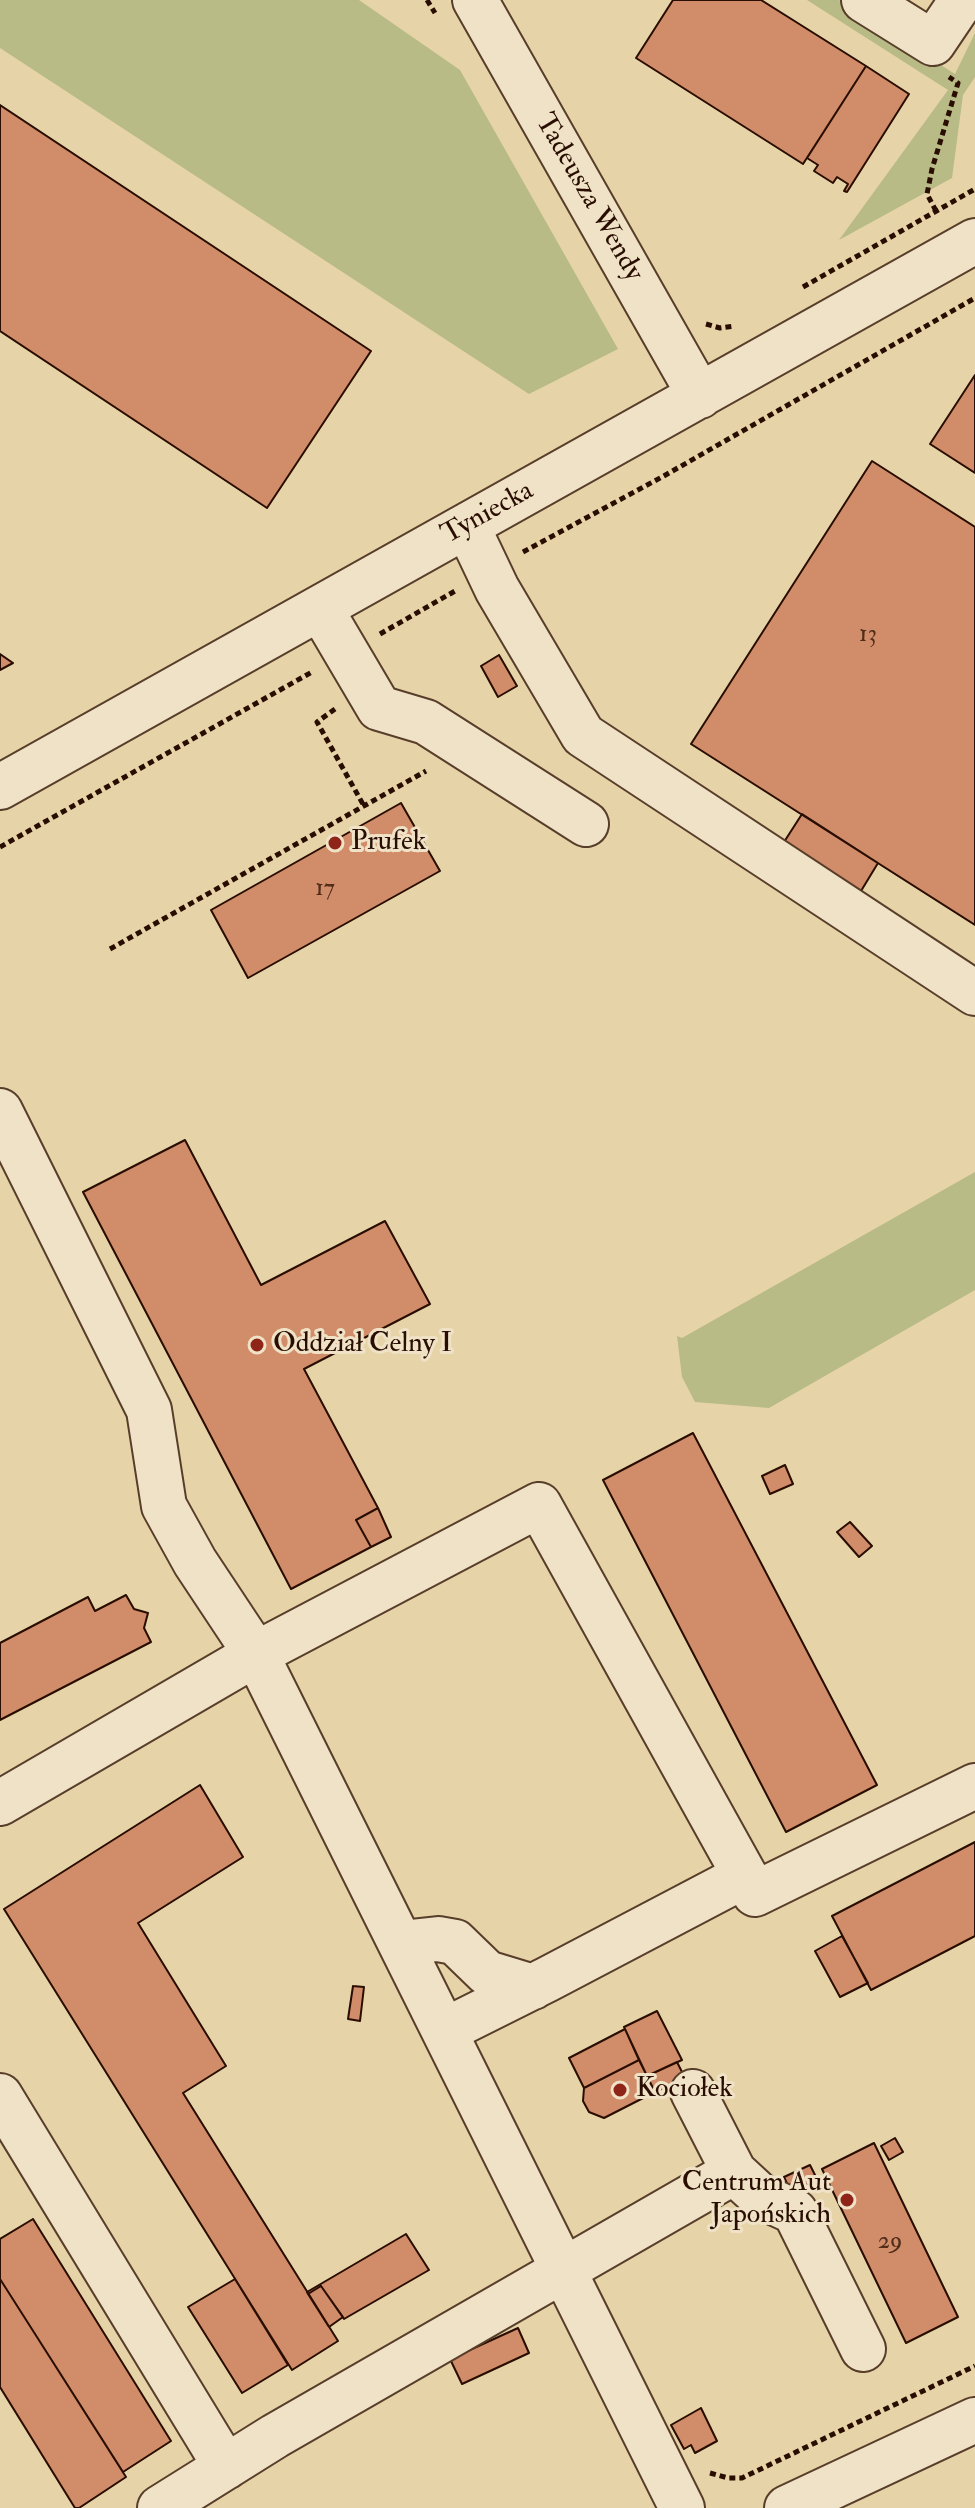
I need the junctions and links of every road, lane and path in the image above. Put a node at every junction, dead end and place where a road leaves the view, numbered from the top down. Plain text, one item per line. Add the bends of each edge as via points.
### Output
1 (475, 0) edge
2 (864, 0) edge
3 (962, 0) edge
4 (932, 169) dead end
5 (975, 189) edge
6 (927, 194) dead end
7 (975, 241) edge
8 (792, 293) dead end
9 (975, 298) edge
10 (700, 396) junction
11 (662, 477) dead end
12 (467, 526) junction
13 (320, 608) junction
14 (338, 700) dead end
15 (467, 748) junction
16 (0, 787) edge
17 (364, 806) junction
18 (586, 824) dead end
19 (110, 949) dead end
20 (975, 993) edge
21 (0, 1111) edge
22 (256, 1654) junction
23 (975, 1786) edge
24 (0, 1803) edge
25 (744, 1876) junction
26 (401, 1943) junction
27 (533, 1987) junction
28 (444, 2031) junction
29 (693, 2092) dead end
30 (0, 2096) edge
31 (734, 2172) junction
32 (564, 2270) junction
33 (863, 2349) dead end
34 (975, 2366) edge
35 (975, 2420) edge
36 (226, 2467) junction
37 (693, 2492) edge
38 (160, 2508) edge
39 (787, 2508) edge

1 - 10 street, Tadeusza Wendy
2 - 3 street via 933,43
4 - 6 path
5 - 8 path
7 - 10 street, Tyniecka
9 - 11 path
10 - 12 street, Tyniecka
12 - 13 street, Tyniecka
12 - 20 street via 497,589 583,735
13 - 15 street via 379,708 426,722
13 - 16 street, Tyniecka
14 - 17 path via 334,712 317,722
15 - 17 path
15 - 18 street
17 - 19 path
21 - 22 street via 149,1410 164,1506
22 - 24 street
22 - 25 street via 539,1505
22 - 26 street
23 - 25 street via 755,1894
25 - 27 street
26 - 27 street via 455,1942 487,1973
26 - 28 street
27 - 28 street
28 - 32 street
29 - 31 street
30 - 36 street
31 - 32 street
31 - 33 street via 760,2196 795,2212
32 - 36 street
32 - 37 street
34 - 37 path via 742,2478 710,2473
35 - 39 street
36 - 38 street

